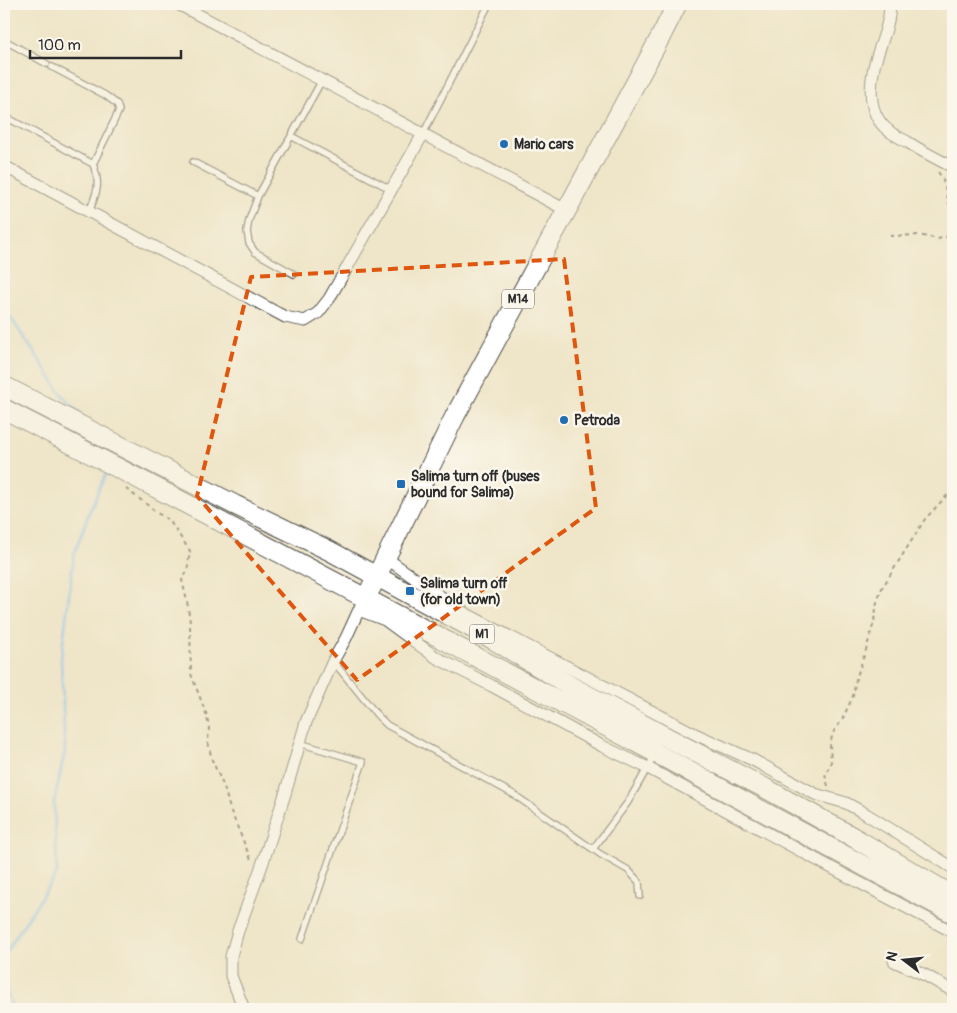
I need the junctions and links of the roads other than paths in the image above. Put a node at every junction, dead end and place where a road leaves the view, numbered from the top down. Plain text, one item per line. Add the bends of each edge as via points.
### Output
1 (178, 4) edge
2 (489, 4) edge
3 (677, 4) edge
4 (890, 4) edge
5 (4, 40) edge
6 (322, 80) junction
7 (4, 116) edge
8 (423, 134) junction
9 (291, 136) junction
10 (193, 162) dead end
11 (93, 164) junction
12 (4, 166) edge
13 (953, 167) edge
14 (392, 190) junction
15 (258, 196) junction
16 (566, 210) junction
17 (89, 212) junction
18 (294, 274) dead end
19 (4, 386) edge
20 (4, 409) edge
21 (386, 558) junction
22 (376, 577) junction
23 (362, 604) junction
24 (333, 661) junction
25 (300, 744) junction
26 (652, 761) junction
27 (593, 849) junction
28 (953, 868) edge
29 (640, 896) dead end
30 (953, 896) edge
31 (953, 913) edge
32 (953, 932) edge
33 (302, 939) dead end
34 (894, 961) dead end
35 (953, 990) edge
36 (246, 1009) edge

1 - 6 street
2 - 8 lane
3 - 16 highway, M14
4 - 13 street via 885,35 874,68 872,104 879,121 888,131
5 - 11 lane via 117,104 119,110
6 - 8 street
6 - 9 lane
7 - 11 lane
8 - 14 street
8 - 16 street
9 - 14 lane
9 - 15 lane
10 - 15 lane
11 - 17 lane via 98,185
12 - 17 street
14 - 17 street via 329,299 318,313 305,321 285,317
15 - 18 lane via 249,220 249,243 256,252
16 - 21 highway, M14 via 455,416
19 - 22 highway, M1
20 - 23 highway, M1
21 - 22 highway, M14
21 - 28 street via 461,611 815,794 846,803
22 - 23 highway, M14
22 - 30 highway, M1 via 494,640 574,688 853,837
23 - 24 street
23 - 26 highway, M1
24 - 25 street via 306,722
24 - 27 lane via 387,725 514,794
25 - 33 lane via 363,762
25 - 36 street via 231,956 231,976
26 - 27 lane via 628,802
26 - 31 highway, M1
26 - 32 street via 843,874
27 - 29 lane via 628,870 639,882
34 - 35 street

